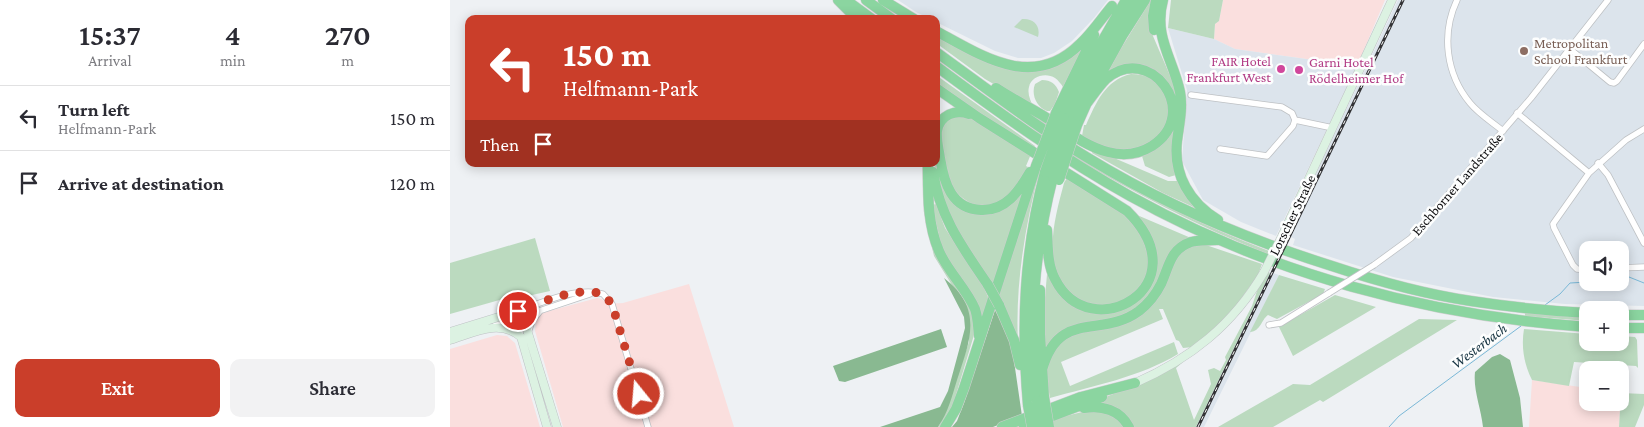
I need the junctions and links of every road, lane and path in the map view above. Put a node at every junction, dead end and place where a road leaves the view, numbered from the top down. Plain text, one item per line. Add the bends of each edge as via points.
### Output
1 (838, 0) edge
2 (846, 0) edge
3 (866, 0) edge
4 (875, 0) edge
5 (882, 0) edge
6 (1126, 0) edge
7 (1137, 0) edge
8 (1145, 0) edge
9 (1156, 0) edge
10 (1163, 0) edge
11 (1392, 0) edge
12 (1457, 0) edge
13 (1608, 0) edge
14 (1114, 3) edge
15 (853, 15) edge
16 (867, 15) edge
17 (887, 15) edge
18 (896, 15) edge
19 (907, 15) edge
20 (940, 33) edge
21 (1644, 44) edge
22 (940, 48) edge
23 (1570, 49) junction
24 (940, 55) edge
25 (1171, 67) junction
26 (940, 69) edge
27 (940, 91) edge
28 (1191, 96) dead end
29 (1087, 103) junction
30 (1517, 113) junction
31 (979, 118) junction
32 (1067, 119) junction
33 (1295, 120) junction
34 (940, 125) edge
35 (1333, 128) junction
36 (1644, 129) edge
37 (1503, 131) junction
38 (1220, 149) dead end
39 (940, 152) edge
40 (1598, 163) junction
41 (1035, 166) junction
42 (928, 167) edge
43 (932, 167) edge
44 (1589, 173) junction
45 (1068, 174) junction
46 (1052, 176) junction
47 (1117, 188) junction
48 (1047, 230) junction
49 (1245, 236) junction
50 (1221, 240) junction
51 (1644, 243) edge
52 (1644, 267) edge
53 (1579, 268) edge
54 (1629, 268) edge
55 (594, 292) junction
56 (540, 310) junction
57 (1579, 313) edge
58 (520, 315) junction
59 (1629, 315) edge
60 (1644, 315) edge
61 (1269, 324) dead end
62 (1579, 326) edge
63 (488, 328) junction
64 (1629, 328) edge
65 (1644, 328) edge
66 (450, 332) edge
67 (525, 335) junction
68 (450, 340) edge
69 (979, 342) junction
70 (1042, 370) junction
71 (1135, 383) junction
72 (1036, 401) junction
73 (1059, 414) junction
74 (544, 416) junction
75 (542, 427) edge
76 (547, 427) edge
77 (557, 427) edge
78 (648, 427) edge
79 (945, 427) edge
80 (1002, 427) edge
81 (1024, 427) edge
82 (1032, 427) edge
83 (1040, 427) edge
84 (1049, 427) edge
85 (1129, 427) edge

1 - 15 highway
2 - 16 highway
3 - 17 highway
4 - 18 highway
5 - 19 highway
6 - 32 highway via 1085,71
7 - 32 highway
8 - 29 highway via 1109,57
9 - 25 highway via 1153,16 1156,36
10 - 25 highway via 1160,30
11 - 35 main road, Lorscher Straße
12 - 37 street via 1448,36 1454,74 1471,104
13 - 23 street, Eschborner Landstraße
14 - 20 highway via 1073,50 1060,60 1031,67 1014,67 998,62
14 - 32 highway via 1086,51
21 - 23 street via 1614,83
22 - 29 highway via 1005,94 1080,140 1108,152 1132,154 1146,149 1165,132 1173,114 1167,86 1153,74 1139,69 1128,69 1106,79
23 - 30 street, Eschborner Landstraße
24 - 49 highway via 1087,158 1184,210
25 - 49 highway via 1180,94 1176,155 1184,185 1207,213
26 - 47 highway via 1036,138
27 - 31 highway
28 - 33 street via 1282,107 1292,113
29 - 32 highway
30 - 37 street, Eschborner Landstraße
30 - 44 street
31 - 34 highway via 958,112 942,120
31 - 45 highway
32 - 41 highway, bridge via 1041,151
32 - 46 highway, bridge
32 - 46 highway, bridge
33 - 35 street
33 - 38 street via 1267,156
35 - 71 main road, Lorscher Straße, bridge via 1264,272 1245,301 1216,332 1179,361
36 - 40 street
37 - 61 street, Eschborner Landstraße, bridge via 1411,238 1281,323
39 - 41 highway via 947,187 956,200 978,210 997,207 1016,194
40 - 44 street
40 - 51 street via 1608,174
41 - 69 highway
42 - 69 highway via 929,208 938,249 974,308
43 - 72 highway, bridge via 937,194 946,218 999,305
44 - 53 street via 1554,224 1574,265
45 - 47 highway
45 - 48 highway via 1127,211 1141,226 1152,252 1153,265 1147,282 1136,297 1118,307 1098,310 1078,304 1067,296 1055,279 1049,259
46 - 48 highway
46 - 72 highway via 1033,291 1032,348
47 - 50 highway
48 - 70 highway via 1040,301
49 - 57 highway via 1374,280 1470,301
50 - 62 highway via 1264,258 1362,290 1465,312
50 - 70 highway via 1195,241 1179,248 1147,304 1119,321 1077,328 1064,334 1051,347
52 - 54 street
55 - 56 street
55 - 58 street via 571,294
55 - 78 street via 603,294 612,304
56 - 58 street
56 - 67 street
58 - 63 street
58 - 66 main road
58 - 67 main road
59 - 60 highway
63 - 67 main road via 507,328
63 - 68 main road
64 - 65 highway
67 - 74 main road
67 - 77 main road
69 - 79 highway via 959,402
70 - 72 highway
71 - 73 highway
71 - 80 highway via 1081,397
72 - 82 highway, bridge
72 - 83 highway, bridge
72 - 84 highway, bridge
73 - 81 highway
73 - 85 highway via 1104,408 1122,418
74 - 75 street
74 - 76 main road

